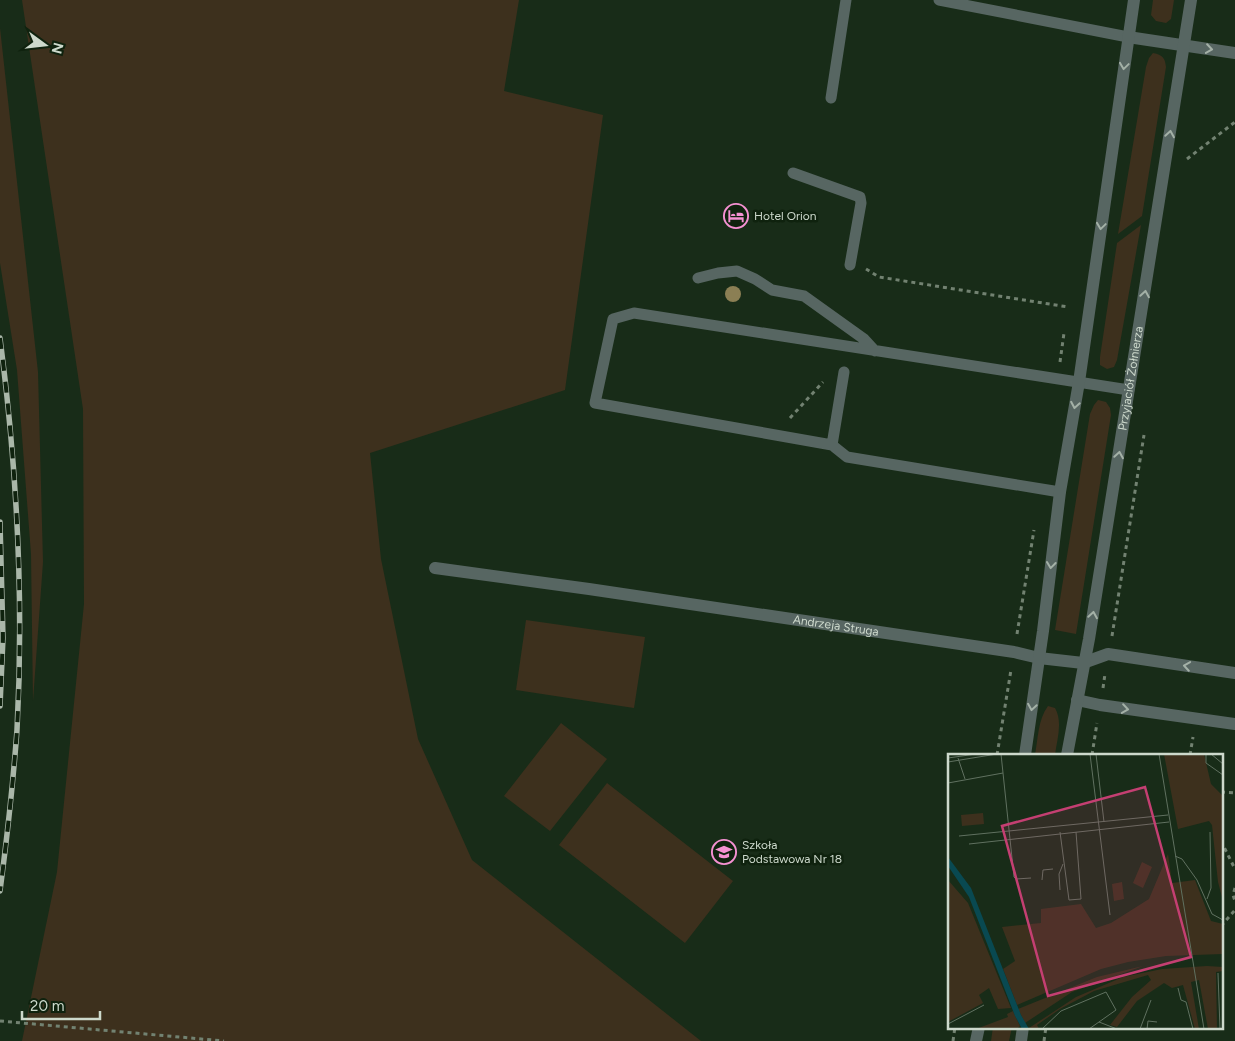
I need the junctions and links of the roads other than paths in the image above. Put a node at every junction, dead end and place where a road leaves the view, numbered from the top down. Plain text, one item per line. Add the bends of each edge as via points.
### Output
1 (846, 0) edge
2 (939, 0) edge
3 (1134, 0) edge
4 (1191, 0) edge
5 (1128, 37) junction
6 (1184, 46) junction
7 (1235, 53) edge
8 (831, 98) dead end
9 (793, 173) dead end
10 (850, 264) road end
11 (698, 278) dead end
12 (875, 351) junction
13 (844, 372) dead end
14 (1079, 382) junction
15 (1130, 390) junction
16 (832, 445) junction
17 (1060, 492) junction
18 (435, 568) dead end
19 (1039, 658) junction
20 (1084, 663) junction
21 (1235, 673) edge
22 (1077, 700) junction
23 (1235, 724) edge
24 (1025, 754) edge
25 (1067, 754) edge
26 (979, 1028) edge
27 (1023, 1028) edge
28 (976, 1041) edge
29 (1021, 1041) edge

1 - 8 lane
2 - 5 lane
3 - 5 street
4 - 6 street, Przyjaciół Żołnierza
5 - 6 street
5 -> 14 street
6 -> 7 street
15 -> 6 street, Przyjaciół Żołnierza
9 - 10 lane via 860,197
11 - 12 lane via 735,271 772,290 804,296 864,339
12 - 14 lane
12 - 16 lane via 634,313 613,319 595,404
13 - 16 lane
14 - 15 lane
14 -> 17 street
20 -> 15 street, Przyjaciół Żołnierza
16 - 17 lane via 847,457
17 -> 19 street
18 - 19 street, Andrzeja Struga
19 - 20 street, Andrzeja Struga
19 -> 24 street
21 -> 20 street, Andrzeja Struga via 1108,654
20 - 22 street, Przyjaciół Żołnierza
22 -> 23 street
22 - 25 street, Przyjaciół Żołnierza
26 - 28 street
27 - 29 street

